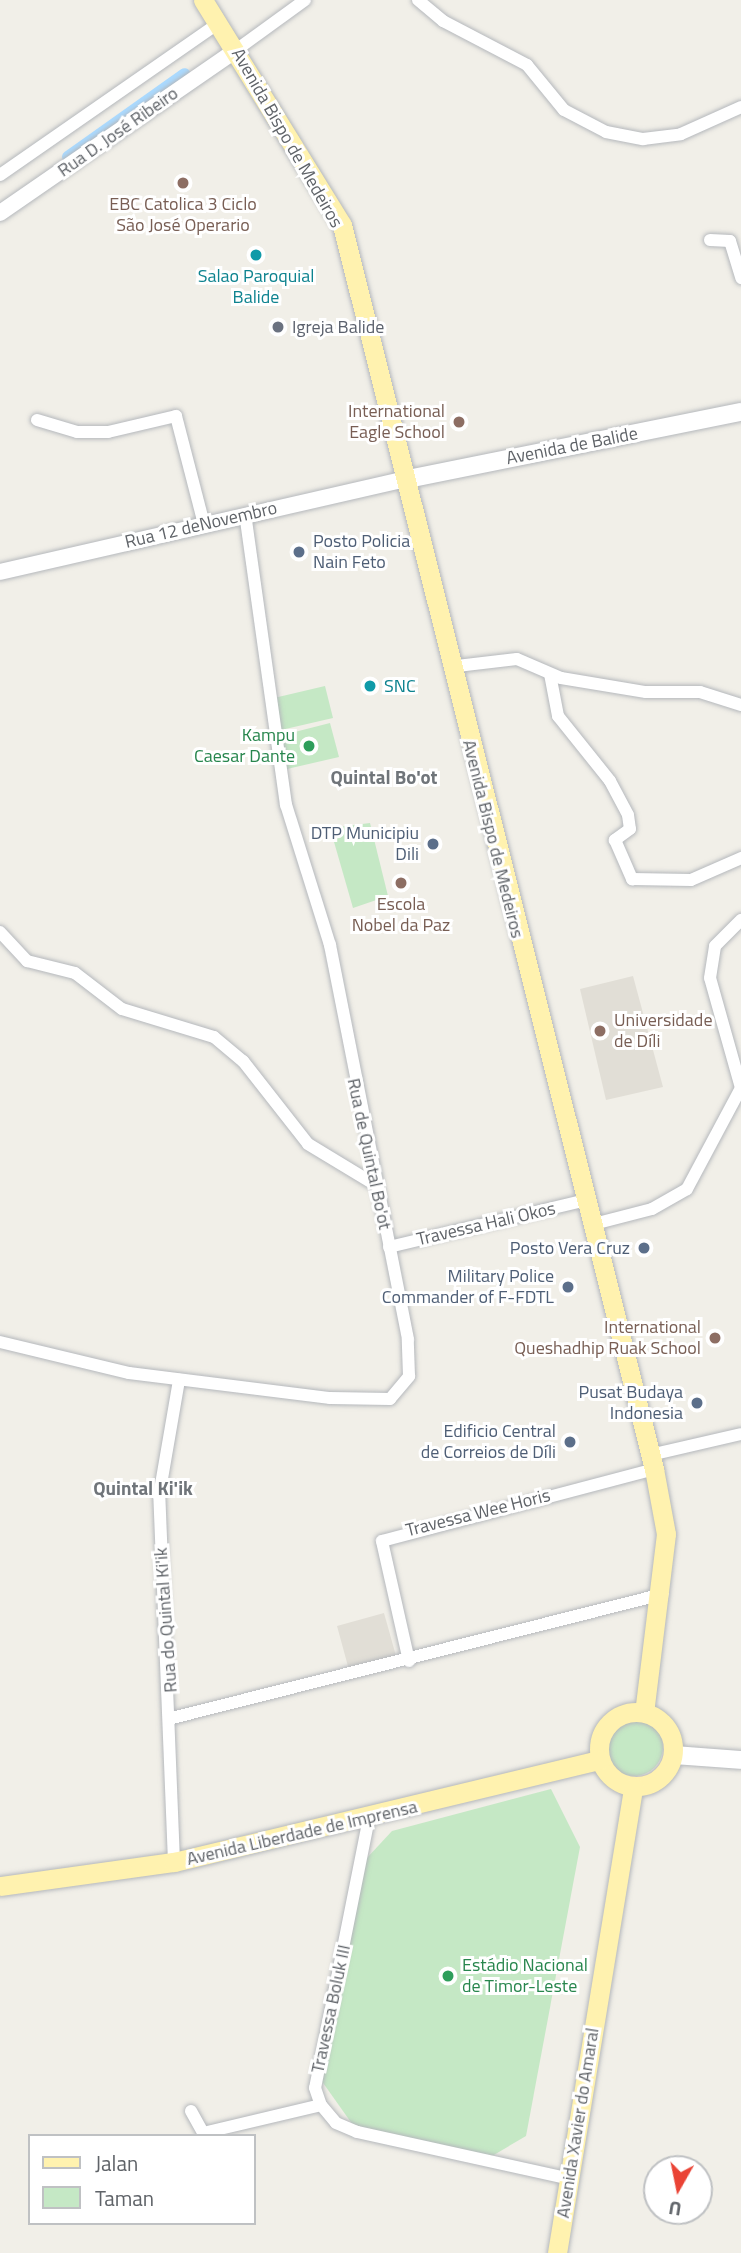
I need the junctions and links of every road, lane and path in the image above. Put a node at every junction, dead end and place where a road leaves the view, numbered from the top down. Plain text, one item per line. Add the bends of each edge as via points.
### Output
1 (203, 0) edge
2 (305, 0) edge
3 (418, 0) edge
4 (219, 23) junction
5 (236, 50) junction
6 (741, 107) edge
7 (0, 175) edge
8 (0, 214) edge
9 (710, 240) dead end
10 (741, 278) edge
11 (741, 412) edge
12 (37, 420) dead end
13 (403, 480) junction
14 (245, 515) junction
15 (204, 524) junction
16 (0, 572) edge
17 (457, 666) dead end
18 (550, 674) junction
19 (741, 705) edge
20 (741, 858) edge
21 (741, 920) edge
22 (0, 932) edge
23 (741, 1088) edge
24 (374, 1184) junction
25 (583, 1200) junction
26 (590, 1225) junction
27 (389, 1247) junction
28 (0, 1342) edge
29 (179, 1380) junction
30 (741, 1434) edge
31 (652, 1462) junction
32 (663, 1593) junction
33 (409, 1661) junction
34 (644, 1713) junction
35 (172, 1718) junction
36 (673, 1755) junction
37 (600, 1760) junction
38 (741, 1760) edge
39 (633, 1787) junction
40 (369, 1818) junction
41 (174, 1862) junction
42 (0, 1886) edge
43 (321, 2105) junction
44 (191, 2111) dead end
45 (569, 2179) junction
46 (556, 2253) edge

1 - 4 main road, Avenida Bispo de Medeiros
2 - 5 street
3 - 6 street via 443,21 527,65 564,110 606,132 643,139 681,134
4 - 5 main road, Avenida Bispo de Medeiros
4 - 7 street
5 - 8 street, Rua D. José Ribeiro
5 - 13 main road, Avenida Bispo de Medeiros via 342,225
9 - 10 street via 730,241
11 - 13 main road, Avenida de Balide
12 - 15 street via 77,432 108,432 176,416
13 - 14 street, Rua 12 deNovembro
13 - 25 main road, Avenida Bispo de Medeiros
14 - 15 street, Rua 12 deNovembro
14 - 24 street, Rua de Quintal Bo'ot via 286,805 330,945
15 - 16 street, Rua 12 deNovembro
17 - 18 street via 517,659
18 - 19 street via 646,692 700,692
18 - 20 street via 558,716 628,815 630,828 615,840 632,879 691,880
21 - 23 street via 715,946 710,978
22 - 24 street via 27,961 75,973 122,1009 214,1038 243,1061 308,1144
23 - 26 street via 687,1189 652,1209
24 - 27 street, Rua de Quintal Bo'ot
25 - 26 main road, Avenida Bispo de Medeiros
25 - 27 street, Travessa Hali Okos
26 - 31 main road, Avenida Bispo de Medeiros
27 - 29 street, Rua de Quintal Bo'ot via 410,1360 400,1393 373,1401
28 - 29 street, Rua de Quintal Bo'ot
29 - 35 street, Rua do Quintal Ki'ik via 159,1496
30 - 31 street
31 - 32 main road, Avenida Bispo de Medeiros via 666,1534
31 - 33 street, Travessa Wee Horis via 382,1541
32 - 33 street
32 - 34 main road, Avenida Bispo de Medeiros
33 - 35 street
34 - 36 main road via 670,1733
34 - 37 main road via 622,1714 604,1728
35 - 41 street, Rua do Quintal Ki'ik
36 - 38 main road
36 - 39 main road via 654,1782
37 - 39 main road via 612,1779
37 - 40 main road, Avenida Liberdade de Imprensa
39 - 45 main road, Avenida Xavier do Amaral
40 - 41 main road, Avenida Liberdade de Imprensa
40 - 43 street, Travessa Boluk III via 315,2088
41 - 42 main road, Avenida Liberdade de Imprensa
43 - 44 street via 203,2133
43 - 45 street via 336,2123 357,2132
45 - 46 main road, Avenida Xavier do Amaral

